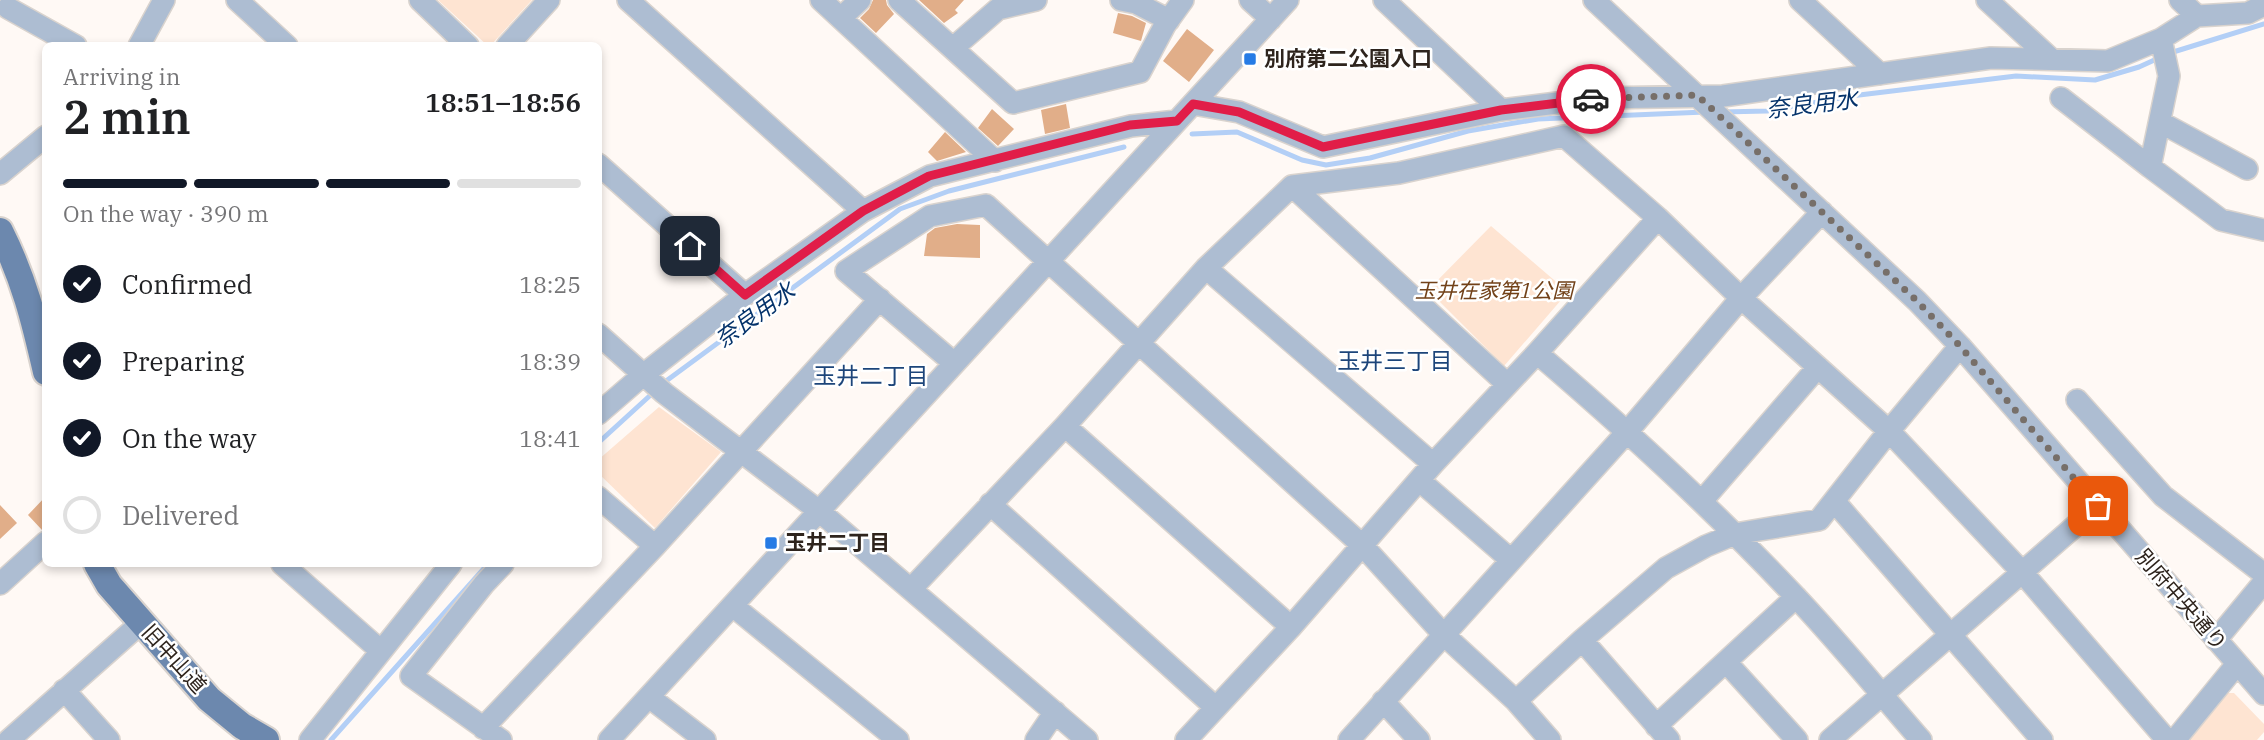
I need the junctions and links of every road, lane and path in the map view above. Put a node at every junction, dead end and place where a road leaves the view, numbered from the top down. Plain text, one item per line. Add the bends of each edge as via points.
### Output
1 (164, 0) edge
2 (237, 0) edge
3 (420, 0) edge
4 (549, 0) edge
5 (628, 0) edge
6 (821, 0) edge
7 (860, 0) edge
8 (899, 0) edge
9 (1036, 0) edge
10 (1121, 0) edge
11 (1183, 0) edge
12 (1250, 0) edge
13 (1288, 0) edge
14 (1384, 0) edge
15 (1594, 0) edge
16 (1800, 0) edge
17 (1987, 0) edge
18 (2180, 0) edge
19 (2264, 5) edge
20 (6, 10) edge
21 (2197, 16) junction
22 (841, 18) junction
23 (1271, 19) junction
24 (1169, 20) junction
25 (2161, 39) junction
26 (68, 42) edge
27 (141, 42) edge
28 (282, 42) edge
29 (464, 42) edge
30 (512, 42) edge
31 (953, 48) junction
32 (2050, 58) junction
33 (1880, 74) junction
34 (2061, 98) dead end
35 (1701, 99) junction
36 (1193, 104) junction
37 (1501, 110) junction
38 (1177, 121) junction
39 (2160, 122) junction
40 (42, 139) edge
41 (995, 161) junction
42 (2150, 167) junction
43 (602, 168) edge
44 (2248, 169) dead end
45 (0, 174) edge
46 (1292, 186) junction
47 (863, 211) junction
48 (1822, 212) junction
49 (1658, 218) junction
50 (2264, 230) edge
51 (0, 231) edge
52 (1048, 260) junction
53 (1206, 268) junction
54 (745, 295) junction
55 (1741, 298) junction
56 (880, 299) junction
57 (602, 338) edge
58 (1138, 344) junction
59 (1960, 346) junction
60 (1537, 353) junction
61 (42, 355) edge
62 (954, 363) junction
63 (1818, 367) junction
64 (643, 375) junction
65 (1507, 384) junction
66 (2077, 400) dead end
67 (602, 411) edge
68 (1065, 426) junction
69 (1628, 431) junction
70 (1889, 431) junction
71 (743, 451) junction
72 (1426, 472) junction
73 (602, 500) edge
74 (1702, 501) junction
75 (1834, 501) junction
76 (990, 504) junction
77 (2098, 506) junction
78 (819, 511) junction
79 (1735, 534) junction
80 (42, 546) edge
81 (655, 546) junction
82 (1363, 546) junction
83 (1511, 560) junction
84 (99, 567) edge
85 (285, 567) edge
86 (449, 567) edge
87 (501, 567) edge
88 (2022, 572) junction
89 (2264, 574) edge
90 (2264, 582) edge
91 (0, 584) edge
92 (911, 589) junction
93 (1796, 597) junction
94 (733, 606) junction
95 (141, 623) junction
96 (1291, 627) junction
97 (1951, 633) junction
98 (1443, 635) junction
99 (1583, 640) junction
100 (2216, 640) junction
101 (381, 651) junction
102 (1726, 662) junction
103 (2237, 664) junction
104 (64, 690) junction
105 (2264, 694) edge
106 (1882, 695) junction
107 (649, 697) junction
108 (1516, 701) junction
109 (1384, 702) junction
110 (1215, 707) junction
111 (1055, 712) junction
112 (484, 727) junction
113 (1662, 733) edge
114 (9, 740) edge
115 (109, 740) edge
116 (266, 740) edge
117 (310, 740) edge
118 (501, 740) edge
119 (609, 740) edge
120 (705, 740) edge
121 (898, 740) edge
122 (1036, 740) edge
123 (1087, 740) edge
124 (1186, 740) edge
125 (1349, 740) edge
126 (1419, 740) edge
127 (1550, 740) edge
128 (1797, 740) edge
129 (1830, 740) edge
130 (1921, 740) edge
131 (2042, 740) edge
132 (2166, 740) edge
133 (2175, 740) edge

1 - 27 street
2 - 28 street
3 - 29 street
4 - 30 street
5 - 47 street
6 - 22 street
7 - 22 street
8 - 31 street
9 - 31 street via 998,9
10 - 24 street
11 - 24 street
12 - 23 street
13 - 23 street
14 - 37 street
15 - 35 street, 別府中央通り
16 - 33 street
17 - 32 street
18 - 21 street
19 - 21 street via 2248,13
20 - 26 street
21 - 25 street
22 - 41 street
23 - 36 street
24 - 31 street via 1140,72 1013,103
25 - 32 street via 2108,61
25 - 39 street via 2169,76
32 - 33 street via 1991,58
33 - 35 street
34 - 42 street
35 - 37 street via 1597,98
35 - 48 street, 別府中央通り
36 - 37 street via 1239,112 1323,147
36 - 38 street
38 - 41 street via 1130,125
38 - 52 street
39 - 42 street
39 - 44 street
40 - 45 street
41 - 47 street via 929,176
42 - 50 street via 2221,220
43 - 54 street
46 - 49 street via 1399,173 1564,136
46 - 53 street
46 - 65 street
47 - 54 street
48 - 55 street
48 - 59 street, 別府中央通り
49 - 55 street
49 - 60 street
51 - 61 main road via 18,265
52 - 56 street via 986,205 930,216 846,271
52 - 58 street
52 - 62 street
53 - 58 street
53 - 72 street
54 - 64 street
55 - 63 street
55 - 69 street
56 - 62 street
56 - 71 street
57 - 64 street
58 - 68 street
58 - 82 street
59 - 70 street
59 - 77 street, 別府中央通り
60 - 65 street
60 - 69 street
62 - 78 street
63 - 70 street
63 - 74 street
64 - 67 street
64 - 71 street
65 - 72 street
66 - 89 street via 2163,496
68 - 76 street
68 - 96 street
69 - 74 street
69 - 83 street
70 - 75 street
70 - 88 street
71 - 78 street
71 - 81 street
72 - 82 street
72 - 83 street
73 - 81 street
74 - 79 street
75 - 79 street via 1819,520
75 - 97 street
76 - 92 street
76 - 110 street
77 - 88 street
77 - 100 street, 別府中央通り
78 - 92 street
78 - 94 street
79 - 93 street
79 - 99 street via 1666,568
80 - 91 street
81 - 112 street
82 - 96 street
82 - 98 street
83 - 98 street
84 - 95 main road, 旧中山道
85 - 101 street
86 - 101 street
87 - 112 street via 411,676
88 - 97 street
88 - 132 street
90 - 100 street
92 - 111 street
93 - 102 street
93 - 106 street
94 - 107 street
94 - 121 street
95 - 104 street
95 - 116 main road, 旧中山道 via 209,699
96 - 110 street
97 - 106 street
97 - 131 street
98 - 108 street
98 - 109 street
99 - 108 street
99 - 113 street
100 - 103 street, 別府中央通り
101 - 117 street
102 - 113 street
102 - 128 street
103 - 105 street, 別府中央通り
103 - 133 street
104 - 114 street
104 - 115 street
106 - 129 street
106 - 130 street
107 - 119 street
107 - 120 street
108 - 127 street
109 - 125 street
109 - 126 street
110 - 124 street
111 - 122 street
111 - 123 street
112 - 118 street

